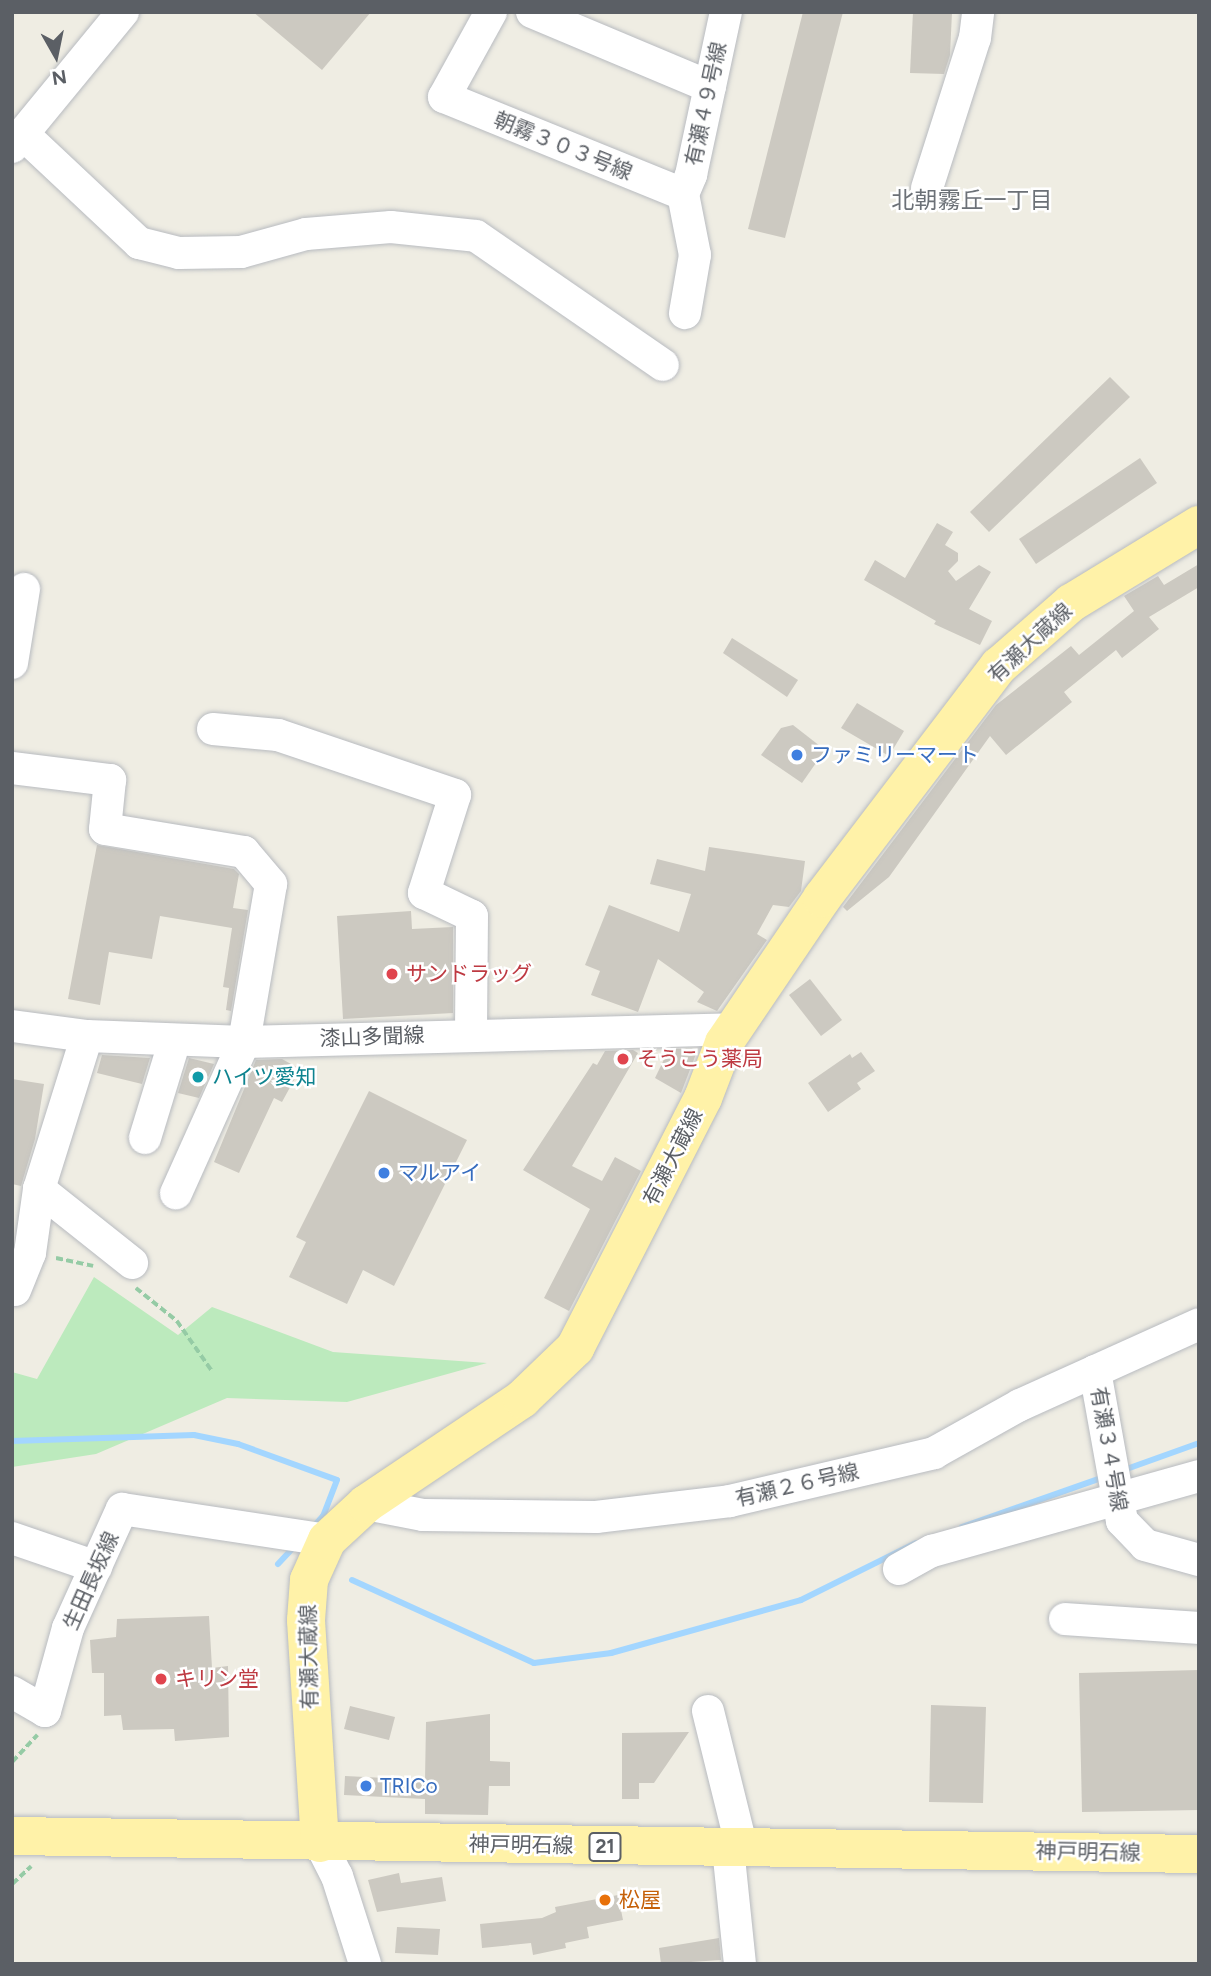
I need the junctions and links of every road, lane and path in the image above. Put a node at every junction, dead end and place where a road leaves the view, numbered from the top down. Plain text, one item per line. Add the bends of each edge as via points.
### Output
1 (122, 12) edge
2 (491, 12) edge
3 (531, 12) edge
4 (726, 12) edge
5 (978, 12) edge
6 (710, 87) junction
7 (18, 141) edge
8 (927, 188) dead end
9 (682, 194) junction
10 (685, 313) dead end
11 (663, 365) dead end
12 (1199, 525) edge
13 (23, 589) dead end
14 (12, 663) edge
15 (213, 729) dead end
16 (12, 768) edge
17 (12, 1026) edge
18 (733, 1029) junction
19 (471, 1034) junction
20 (87, 1036) junction
21 (175, 1040) junction
22 (244, 1042) junction
23 (145, 1138) dead end
24 (39, 1189) junction
25 (176, 1193) dead end
26 (21, 1250) edge
27 (120, 1270) junction
28 (15, 1290) dead end
29 (1199, 1324) edge
30 (212, 1371) dead end
31 (1095, 1371) junction
32 (1199, 1476) edge
33 (1114, 1481) junction
34 (366, 1504) junction
35 (12, 1538) edge
36 (327, 1540) junction
37 (1199, 1560) edge
38 (96, 1566) junction
39 (899, 1569) dead end
40 (1065, 1619) dead end
41 (1199, 1628) edge
42 (12, 1692) edge
43 (708, 1711) dead end
44 (45, 1712) junction
45 (12, 1762) edge
46 (12, 1836) edge
47 (320, 1843) junction
48 (735, 1848) junction
49 (1199, 1854) edge
50 (738, 1950) edge
51 (365, 1964) edge

1 - 7 street
2 - 9 street, 朝霧３０３号線 via 444,97
3 - 6 street
4 - 6 street, 有瀬４９号線
5 - 8 street via 975,38
6 - 9 street, 有瀬４９号線 via 691,175
7 - 11 street via 139,243 179,253 241,252 306,234 391,227 476,236
9 - 10 street via 695,255
12 - 18 main road, 有瀬大蔵線 via 1071,603 999,666 822,898
13 - 14 street
15 - 19 street via 278,735 455,795 424,893 472,916
16 - 22 street via 110,780 105,829 244,852 271,884
17 - 20 street, 漆山多聞線
18 - 19 street, 漆山多聞線
18 - 34 main road, 有瀬大蔵線 via 703,1098 575,1348 522,1398
19 - 22 street, 漆山多聞線
20 - 21 street, 漆山多聞線
20 - 24 street
21 - 22 street, 漆山多聞線
21 - 23 street
22 - 25 street
24 - 26 street
24 - 27 street
26 - 27 path
26 - 28 street
27 - 30 path via 177,1321
29 - 31 street, 有瀬２６号線
31 - 33 street, 有瀬３４号線
31 - 34 street, 有瀬２６号線 via 1020,1405 934,1453 730,1501 596,1517 423,1516
32 - 33 street
33 - 37 street, 有瀬３４号線 via 1122,1521 1145,1545
33 - 39 street via 932,1551
34 - 36 main road, 有瀬大蔵線
35 - 38 street
36 - 38 street, 生田長坂線 via 122,1509
36 - 47 main road, 有瀬大蔵線 via 309,1580 306,1620
38 - 44 street, 生田長坂線 via 68,1628
40 - 41 street
42 - 44 street
43 - 48 street
44 - 45 path via 40,1731
46 - 47 main road, 神戸明石線 / 21
47 - 48 main road, 神戸明石線 / 21
47 - 51 street via 337,1876
48 - 49 main road, 神戸明石線 / 21
48 - 50 street

